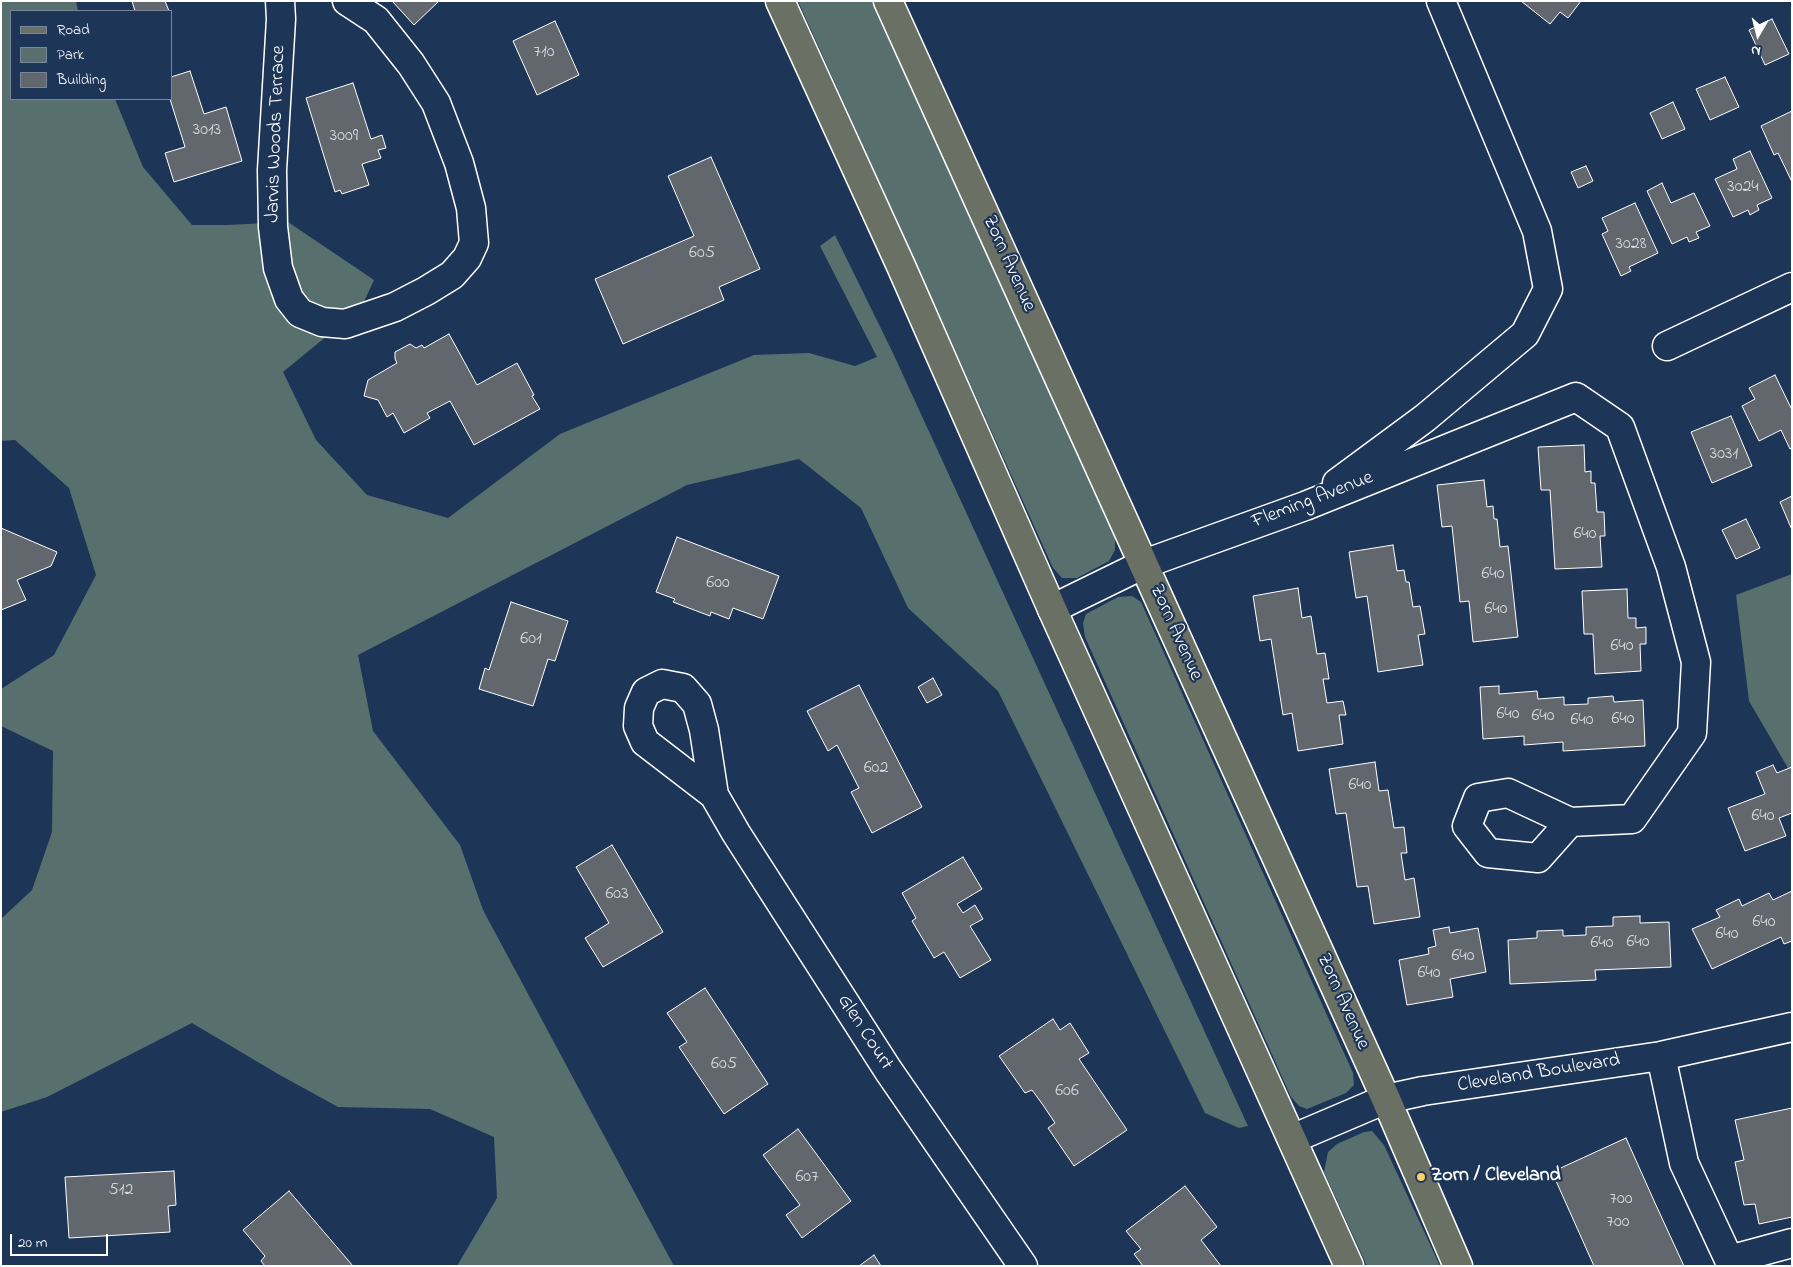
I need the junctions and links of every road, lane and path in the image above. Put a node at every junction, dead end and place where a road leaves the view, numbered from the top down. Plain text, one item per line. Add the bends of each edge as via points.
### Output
1 (280, 1) edge
2 (347, 1) edge
3 (780, 1) edge
4 (888, 1) edge
5 (1441, 1) edge
6 (1792, 287) edge
7 (1667, 346) dead end
8 (1306, 506) junction
9 (1144, 564) junction
10 (1052, 609) junction
11 (714, 795) dead end
12 (1570, 822) dead end
13 (1792, 1027) edge
14 (1661, 1056) junction
15 (1386, 1099) junction
16 (1292, 1139) junction
17 (1792, 1243) edge
18 (1730, 1263) edge
19 (1023, 1266) edge
20 (1349, 1266) edge
21 (1458, 1266) edge

1 - 2 street, Jarvis Woods Terrace via 272,170 273,228 278,268 289,299 300,313 322,322 345,324 395,307 452,275 467,258 474,243 471,208 459,163 436,103 411,64 376,20
3 - 10 main road
4 - 9 main road, Zorn Avenue
5 - 8 street via 1537,231 1548,289 1524,334 1425,418
6 - 7 street
8 - 9 street, Fleming Avenue
8 - 12 street, Fleming Avenue via 1576,396 1620,427 1670,567 1696,662 1692,734 1632,819
9 - 10 street, Fleming Avenue
9 - 15 main road, Zorn Avenue
10 - 16 main road
11 - 19 street, Glen Court via 888,1070
13 - 14 street, Cleveland Boulevard
14 - 15 street, Cleveland Boulevard
14 - 18 street via 1684,1163
15 - 16 street, Cleveland Boulevard
15 - 21 main road, Zorn Avenue
16 - 20 main road
17 - 18 street

